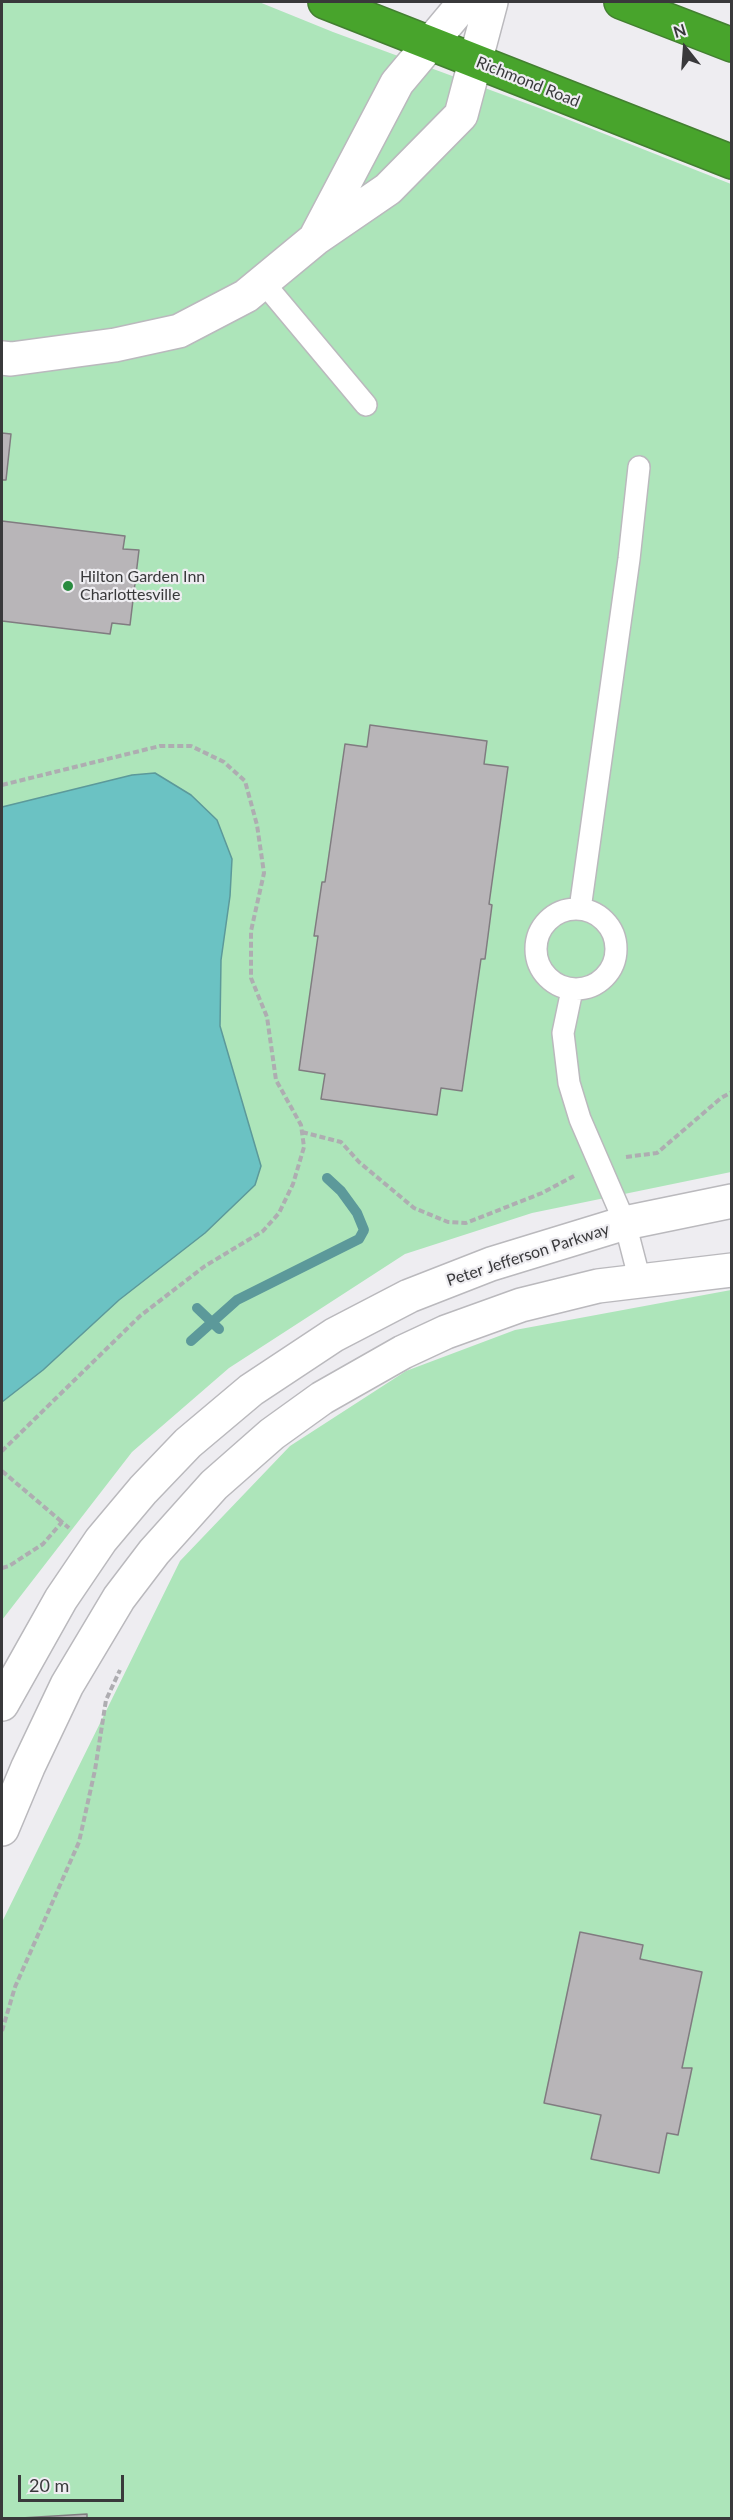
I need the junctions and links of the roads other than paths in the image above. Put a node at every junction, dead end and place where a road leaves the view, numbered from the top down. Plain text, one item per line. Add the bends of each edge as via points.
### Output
1 (325, 2) edge
2 (465, 2) edge
3 (491, 2) edge
4 (621, 2) edge
5 (431, 43) junction
6 (732, 45) edge
7 (475, 61) junction
8 (732, 162) edge
9 (315, 239) junction
10 (263, 282) junction
11 (2, 358) edge
12 (366, 405) dead end
13 (639, 467) dead end
14 (580, 909) junction
15 (572, 990) junction
16 (732, 1201) edge
17 (625, 1223) junction
18 (732, 1270) edge
19 (640, 1281) junction
20 (2, 1704) edge
21 (2, 1829) edge

1 - 5 highway, Richmond Road
2 - 5 street
3 - 7 street
4 - 6 highway
5 - 7 highway, Richmond Road
5 - 9 street via 397,83
7 - 8 highway, Richmond Road
7 - 9 street via 461,115 388,189
9 - 10 street
10 - 11 street via 246,296 179,331 115,345
10 - 12 lane
13 - 14 lane via 630,559
14 - 15 lane via 564,910 550,918 540,930 536,945 537,961 545,975
14 - 15 lane via 608,924 617,954 602,981 588,989
15 - 17 lane via 563,1034 570,1083 580,1119
16 - 17 street, Peter Jefferson Parkway
17 - 19 lane
17 - 20 street, Peter Jefferson Parkway via 491,1264 408,1296 334,1335 251,1390 188,1443 101,1540 61,1599
18 - 19 street
19 - 21 street via 598,1286 521,1305 446,1332 322,1398 272,1434 214,1485 119,1598 67,1685

